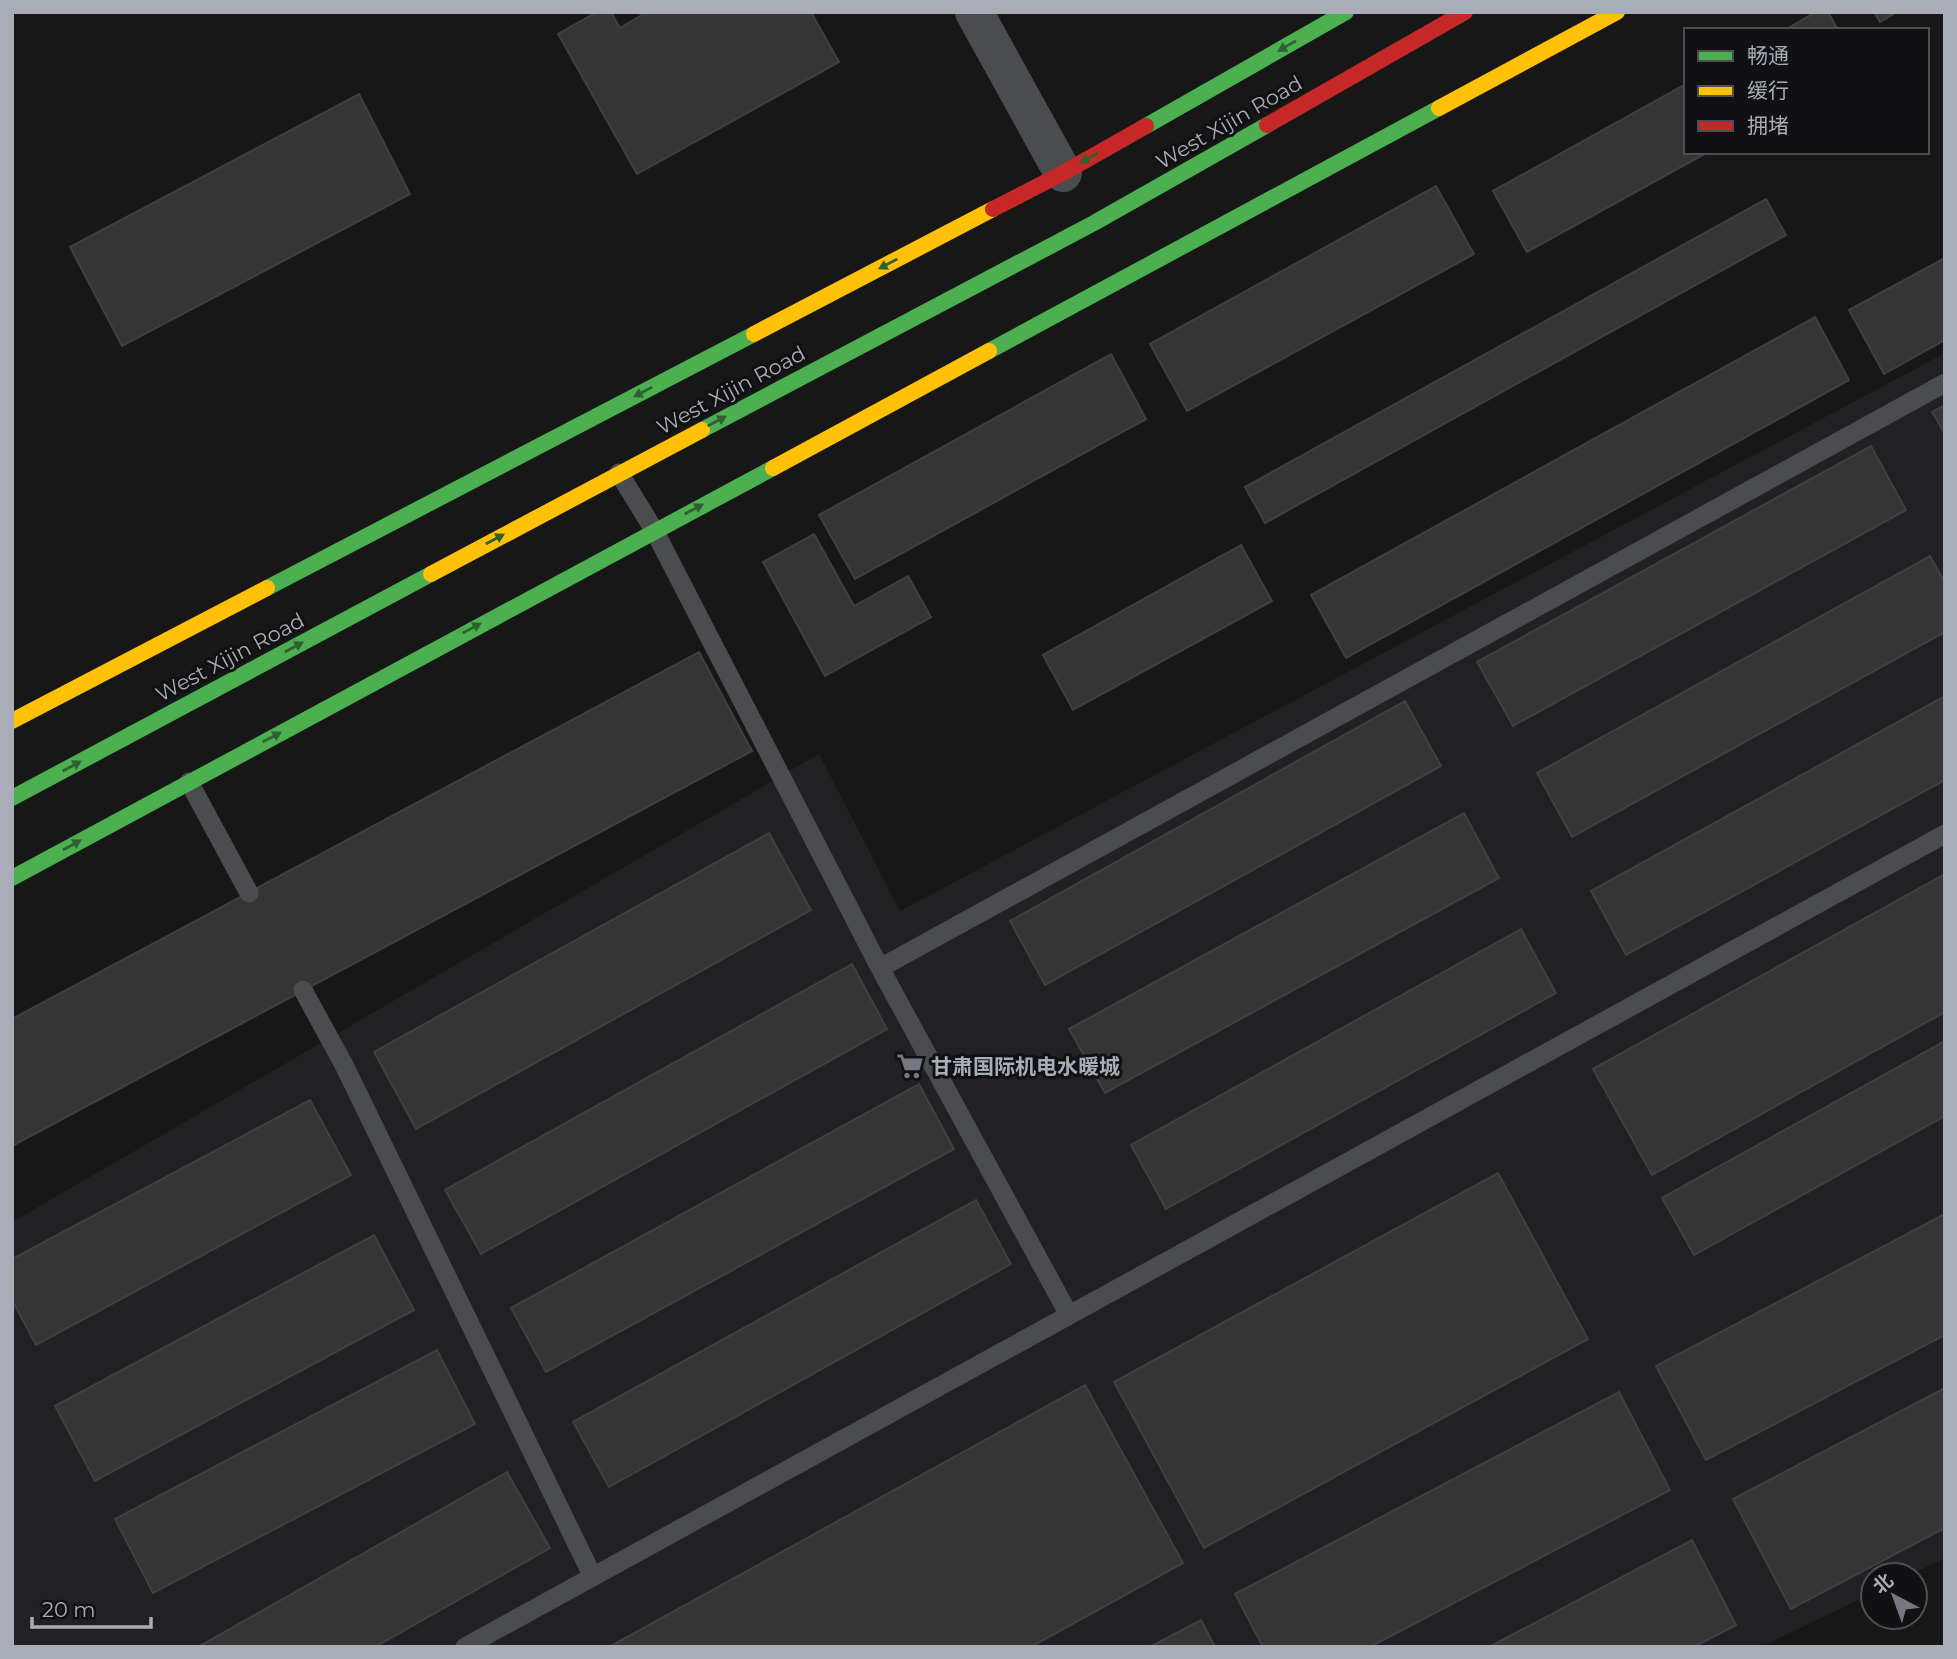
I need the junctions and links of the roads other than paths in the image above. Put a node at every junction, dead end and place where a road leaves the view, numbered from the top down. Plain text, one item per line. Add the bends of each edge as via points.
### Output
1 (974, 12) edge
2 (1346, 12) edge
3 (1465, 12) edge
4 (1617, 12) edge
5 (1063, 173) junction
6 (1945, 383) edge
7 (619, 473) junction
8 (654, 530) junction
9 (12, 720) edge
10 (189, 782) junction
11 (12, 798) edge
12 (1945, 834) edge
13 (12, 878) edge
14 (249, 893) dead end
15 (880, 968) junction
16 (303, 990) dead end
17 (1069, 1315) junction
18 (593, 1577) junction
19 (465, 1647) edge

1 - 5 street
2 -> 5 main road, West Xijin Road
7 -> 3 main road, West Xijin Road via 1094,223
8 -> 4 main road
5 -> 9 main road, West Xijin Road
6 - 15 lane
7 - 8 lane
11 -> 7 main road, West Xijin Road
10 -> 8 main road
8 - 15 lane
13 -> 10 main road
10 - 14 lane
12 - 17 lane
15 - 17 lane
16 - 18 lane via 344,1065
17 - 18 lane
18 - 19 lane

